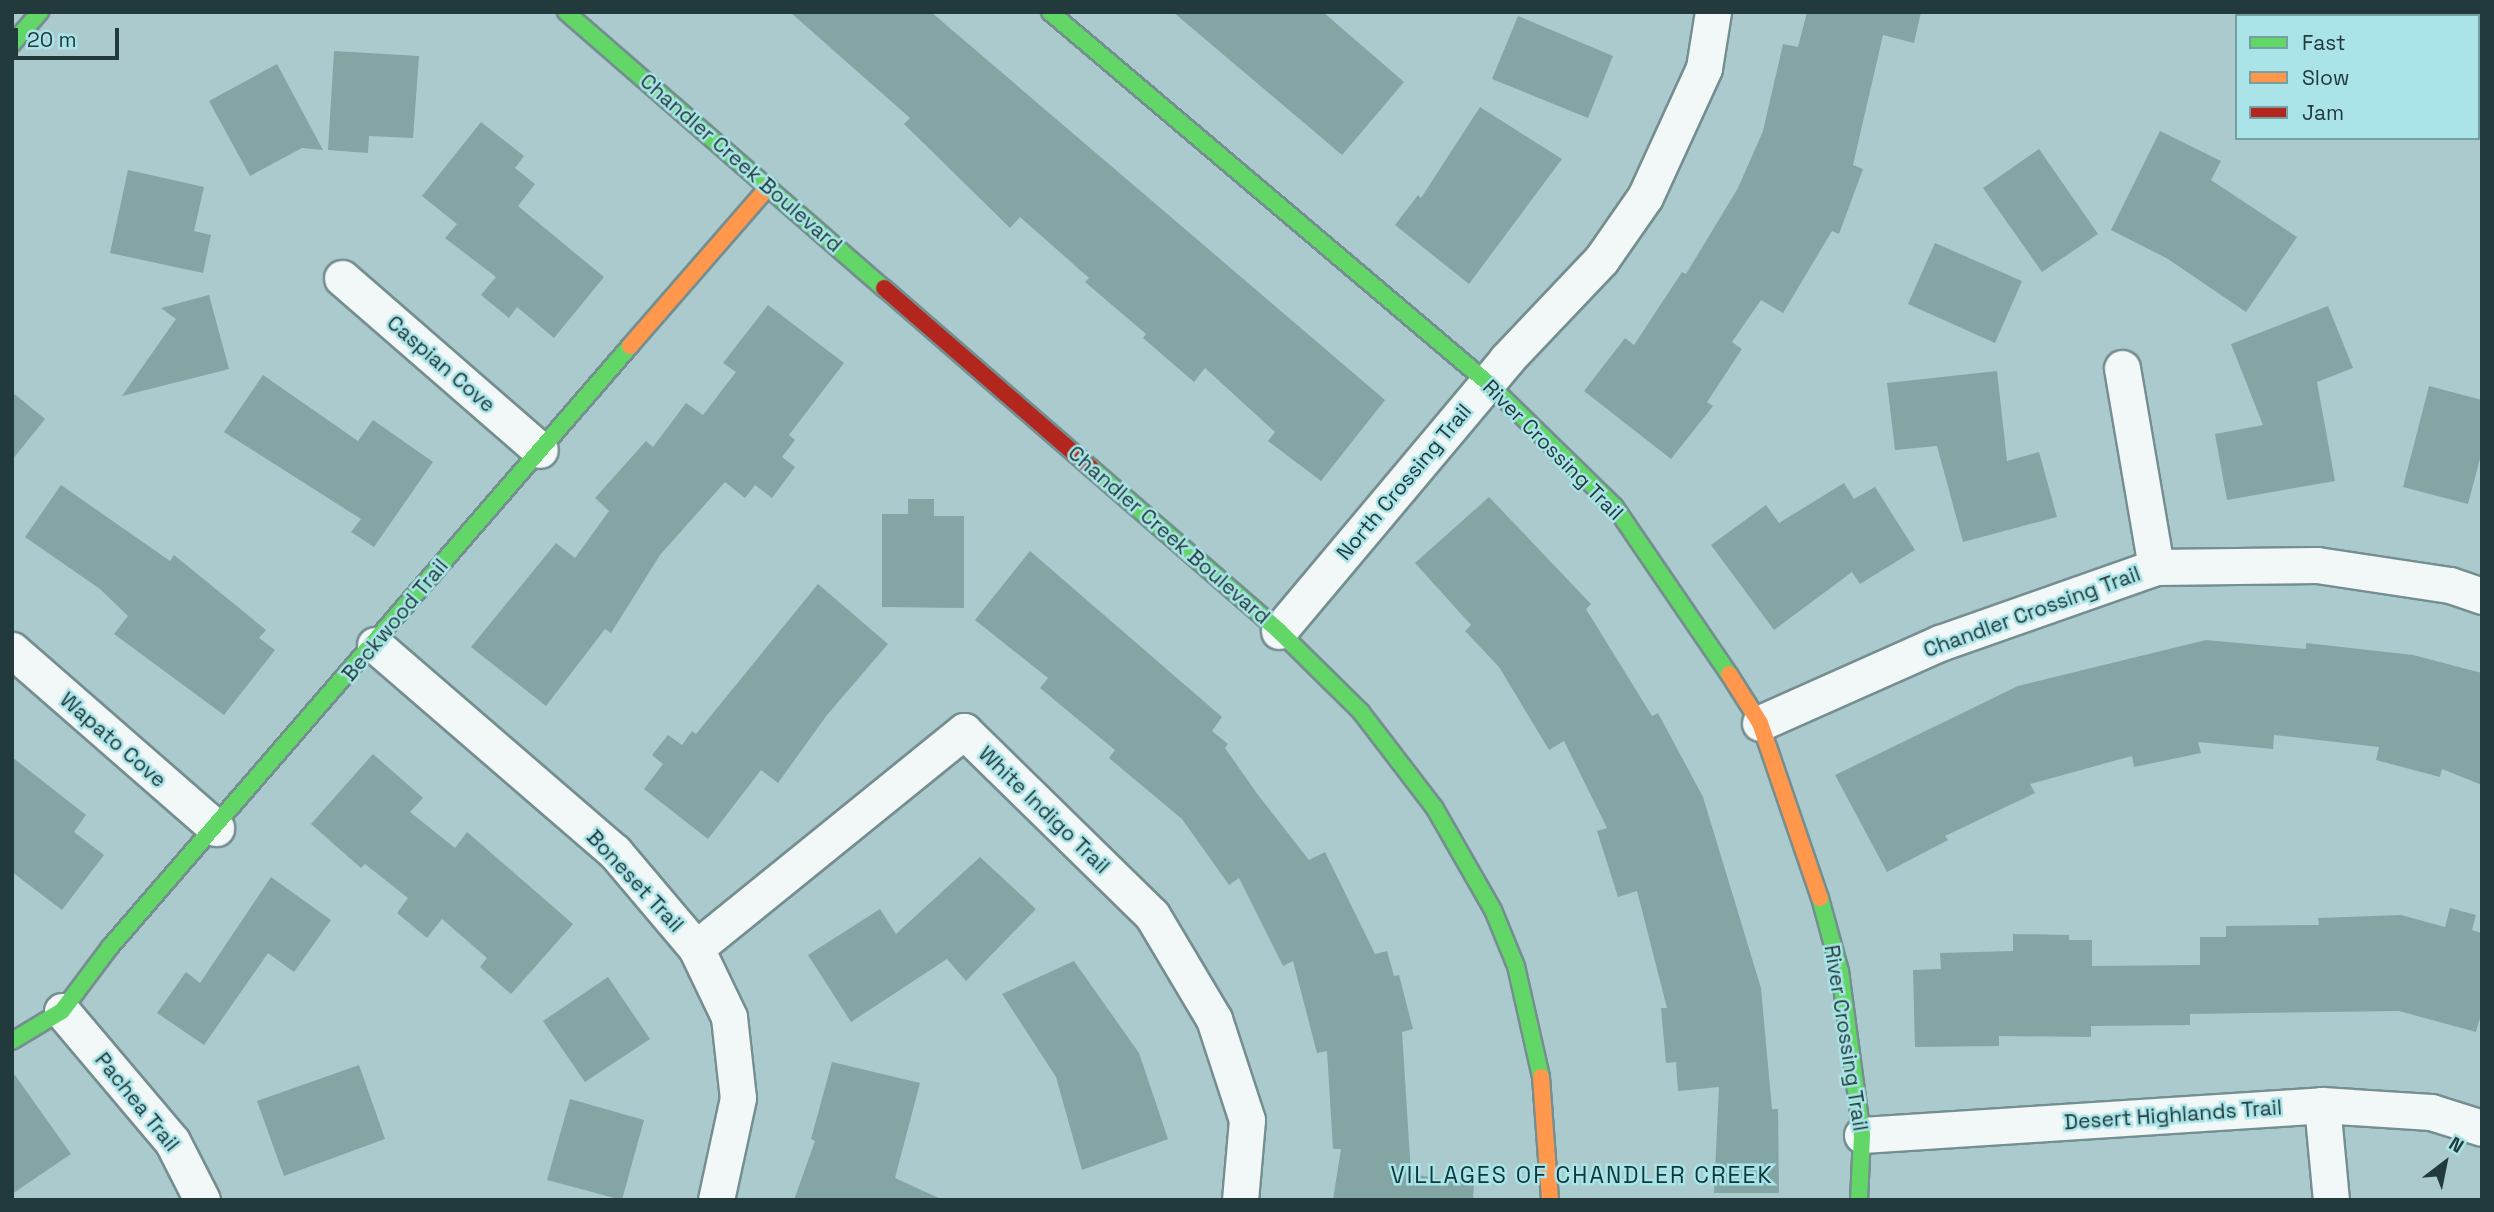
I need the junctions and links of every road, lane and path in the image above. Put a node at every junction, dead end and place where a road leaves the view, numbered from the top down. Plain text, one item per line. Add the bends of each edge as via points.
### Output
1 (40, 12) edge
2 (566, 12) edge
3 (1050, 12) edge
4 (1713, 12) edge
5 (12, 44) edge
6 (768, 187) junction
7 (342, 278) dead end
8 (2122, 368) dead end
9 (1488, 383) junction
10 (540, 450) junction
11 (2156, 567) junction
12 (2482, 596) edge
13 (1279, 631) junction
14 (374, 645) junction
15 (12, 650) edge
16 (1760, 723) junction
17 (216, 828) junction
18 (696, 948) junction
19 (62, 1012) junction
20 (12, 1041) edge
21 (2322, 1105) junction
22 (2482, 1128) edge
23 (1862, 1135) junction
24 (202, 1200) edge
25 (716, 1200) edge
26 (1240, 1200) edge
27 (1550, 1200) edge
28 (1859, 1200) edge
29 (2331, 1200) edge

1 - 5 street
2 - 6 street, Chandler Creek Boulevard
3 - 9 street, River Crossing Trail
4 - 9 street, North Crossing Trail via 1704,68 1645,197 1601,260
6 - 10 street, Beckwood Trail
6 - 13 street, Chandler Creek Boulevard
7 - 10 street, Caspian Cove
8 - 11 street
9 - 13 street, North Crossing Trail
9 - 16 street, River Crossing Trail via 1615,507 1679,594
10 - 14 street, Beckwood Trail
11 - 12 street, Chandler Crossing Trail via 2317,565 2450,585
11 - 16 street, Chandler Crossing Trail via 1940,643
13 - 27 street, Chandler Creek Boulevard via 1399,758 1434,807 1493,910 1516,966 1539,1057
14 - 17 street, Beckwood Trail
14 - 18 street, Boneset Trail via 614,851
15 - 17 street, Wapato Cove
16 - 23 street, River Crossing Trail via 1809,858 1840,971
17 - 19 street, Beckwood Trail via 110,947
18 - 25 street, Boneset Trail via 729,1017 738,1098
18 - 26 street, White Indigo Trail via 964,731 1152,915 1214,1019 1247,1119
19 - 20 street, Beckwood Trail
19 - 24 street, Pachea Trail via 172,1141
21 - 22 street, Desert Highlands Trail via 2431,1112
21 - 23 street, Desert Highlands Trail
21 - 29 street
23 - 28 street, River Crossing Trail

